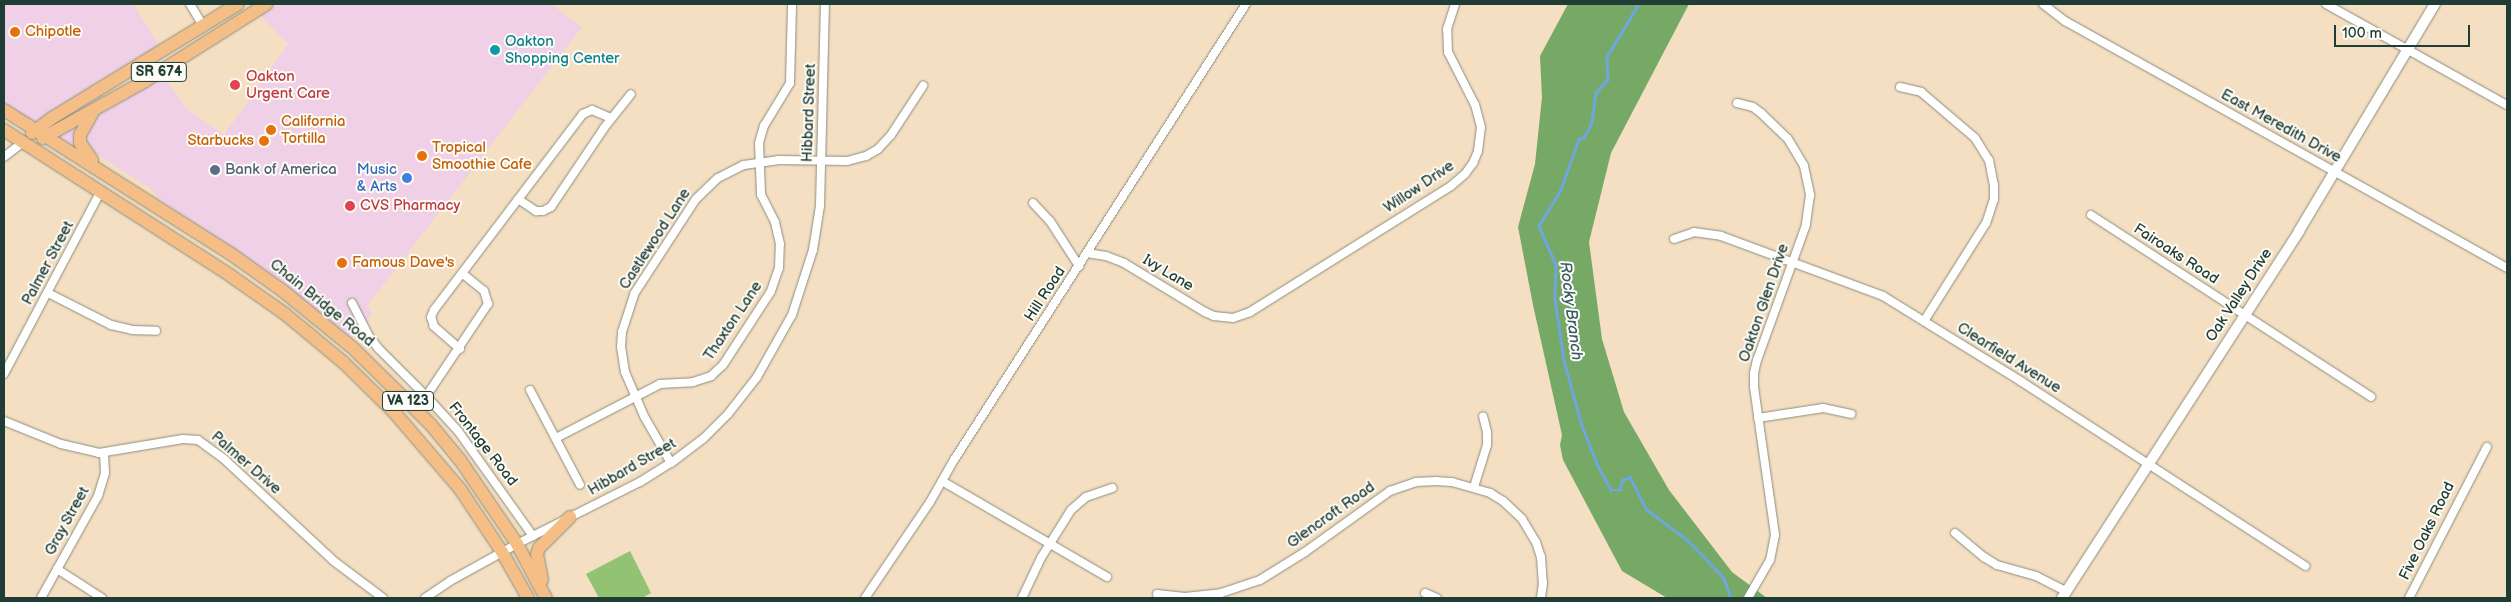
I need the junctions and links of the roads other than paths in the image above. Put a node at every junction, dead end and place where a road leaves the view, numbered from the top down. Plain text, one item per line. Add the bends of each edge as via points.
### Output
1 (190, 4) edge
2 (238, 4) edge
3 (267, 4) edge
4 (792, 4) edge
5 (825, 4) edge
6 (1246, 4) edge
7 (1455, 4) edge
8 (2044, 4) edge
9 (2326, 4) edge
10 (2435, 4) edge
11 (203, 26) junction
12 (2408, 49) junction
13 (923, 86) dead end
14 (1900, 87) dead end
15 (631, 94) dead end
16 (1737, 103) dead end
17 (2507, 105) edge
18 (4, 110) edge
19 (94, 110) junction
20 (611, 118) junction
21 (36, 128) junction
22 (4, 130) edge
23 (48, 136) junction
24 (23, 142) junction
25 (4, 157) edge
26 (821, 160) junction
27 (759, 163) junction
28 (100, 169) junction
29 (2335, 172) junction
30 (101, 191) junction
31 (518, 199) junction
32 (1033, 203) dead end
33 (2091, 215) dead end
34 (1674, 239) dead end
35 (1087, 253) junction
36 (1793, 261) junction
37 (1079, 266) junction
38 (2507, 268) edge
39 (462, 273) junction
40 (48, 293) junction
41 (352, 302) dead end
42 (2245, 314) junction
43 (1233, 318) joint
44 (1924, 321) junction
45 (156, 331) dead end
46 (460, 349) junction
47 (4, 374) edge
48 (530, 390) dead end
49 (428, 396) junction
50 (634, 396) junction
51 (2372, 397) dead end
52 (417, 410) junction
53 (1851, 414) dead end
54 (1483, 416) dead end
55 (1758, 418) junction
56 (4, 421) edge
57 (556, 438) junction
58 (2487, 447) dead end
59 (104, 453) junction
60 (671, 464) junction
61 (2149, 465) junction
62 (942, 481) junction
63 (580, 485) dead end
64 (1474, 487) junction
65 (1112, 488) dead end
66 (570, 517) junction
67 (1954, 532) dead end
68 (533, 536) junction
69 (516, 544) junction
70 (1049, 545) junction
71 (502, 552) junction
72 (2305, 566) dead end
73 (57, 569) junction
74 (1107, 577) dead end
75 (1425, 593) dead end
76 (1157, 594) dead end
77 (2064, 595) edge
78 (545, 596) edge
79 (41, 598) edge
80 (102, 598) edge
81 (383, 598) edge
82 (425, 598) edge
83 (528, 598) edge
84 (865, 598) edge
85 (1022, 598) edge
86 (1437, 598) edge
87 (1541, 598) edge
88 (1748, 598) edge
89 (2409, 598) edge

1 - 11 street
2 - 11 main road, SR 674
3 - 19 main road, SR 674
4 - 27 street, Thaxton Lane via 790,83 761,132
5 - 26 street, Hibbard Street
6 - 35 street, Hill Road
7 - 43 street, Willow Drive via 1447,29 1448,52 1475,105 1481,127 1478,151 1465,174 1451,186 1250,312
8 - 29 street, East Meredith Drive via 2065,21
9 - 12 street
10 - 12 street, Oak Valley Drive
11 - 21 main road, SR 674
12 - 17 street
12 - 29 street, Oak Valley Drive
13 - 26 street, Castlewood Lane via 891,136 878,149 856,160
14 - 44 street via 1921,92 1975,138 1989,160 1994,185 1994,199 1986,223
15 - 20 street
16 - 36 street, Oakton Glen Drive via 1761,113 1788,140 1804,166 1810,195 1809,210
18 - 21 main road, Chain Bridge Road / VA 123
19 - 23 main road, SR 674
19 - 28 main road via 80,135 80,143
20 - 31 street via 592,110 582,114
20 - 31 street via 551,207 536,211
21 - 23 main road, Chain Bridge Road / VA 123
21 - 24 main road, SR 674
22 - 24 main road, VA 123
23 - 24 main road, SR 674
23 - 28 main road, Chain Bridge Road / VA 123
24 - 25 street
24 - 30 main road, VA 123
26 - 27 street, Castlewood Lane
26 - 60 street, Hibbard Street via 820,206 813,250 800,294 782,336 758,377 728,414
27 - 50 street, Castlewood Lane via 734,168 704,189 634,294 624,319 621,347 625,372
27 - 50 street, Thaxton Lane via 762,194 775,222 780,244 779,268 771,291 717,371 702,380 660,384
28 - 52 main road, Chain Bridge Road / VA 123 via 272,283 354,349
29 - 38 street, East Meredith Drive
29 - 42 street, Oak Valley Drive
30 - 40 street, Palmer Street
30 - 71 main road, VA 123 via 258,294 343,362 432,454
31 - 39 street
32 - 37 street via 1050,221
33 - 42 street, Fairoaks Road
34 - 36 street, Clearfield Avenue via 1704,232
35 - 37 street, Hill Road
35 - 43 street, Ivy Lane via 1124,263 1205,312
36 - 44 street, Clearfield Avenue via 1872,290
36 - 55 street, Oakton Glen Drive via 1757,360 1754,387
37 - 62 street, Hill Road
39 - 46 street via 484,291 488,299 487,307
39 - 46 street via 440,300 431,318 434,326
40 - 45 street via 110,325
40 - 47 street, Palmer Street
41 - 49 street, Frontage Road via 368,335 379,349
42 - 51 street, Fairoaks Road
42 - 61 street, Oak Valley Drive
44 - 61 street, Clearfield Avenue
46 - 49 street
48 - 57 street
49 - 52 street
49 - 68 street, Frontage Road
50 - 57 street, Thaxton Lane
50 - 60 street, Castlewood Lane
52 - 69 main road, Chain Bridge Road / VA 123 via 473,477
53 - 55 street via 1823,408
54 - 64 street via 1486,445
55 - 88 street, Oakton Glen Drive via 1774,535 1767,567
56 - 59 street, Palmer Drive via 76,449
57 - 63 street
58 - 89 street, Five Oaks Road
59 - 73 street, Gray Street via 103,484
59 - 81 street, Palmer Drive via 183,439 198,440 224,459 335,562
60 - 66 street, Hibbard Street
61 - 72 street, Clearfield Avenue
61 - 77 street, Oak Valley Drive
62 - 70 street
62 - 84 street, Hill Road
64 - 76 street, Glencroft Road via 1436,481 1399,487 1378,498 1305,552 1260,580 1222,593 1185,597
64 - 87 street, Glencroft Road via 1503,501 1530,530 1541,558
65 - 70 street via 1094,492 1079,502
66 - 68 street, Hibbard Street
66 - 78 main road via 539,548 537,554
67 - 77 street via 1984,558 2036,576
68 - 69 street, Hibbard Street
69 - 71 street, Hibbard Street
69 - 78 main road, Chain Bridge Road / VA 123
70 - 74 street
70 - 85 street
71 - 82 street, Hibbard Street
71 - 83 main road, VA 123
73 - 79 street, Gray Street
73 - 80 street
75 - 86 street

